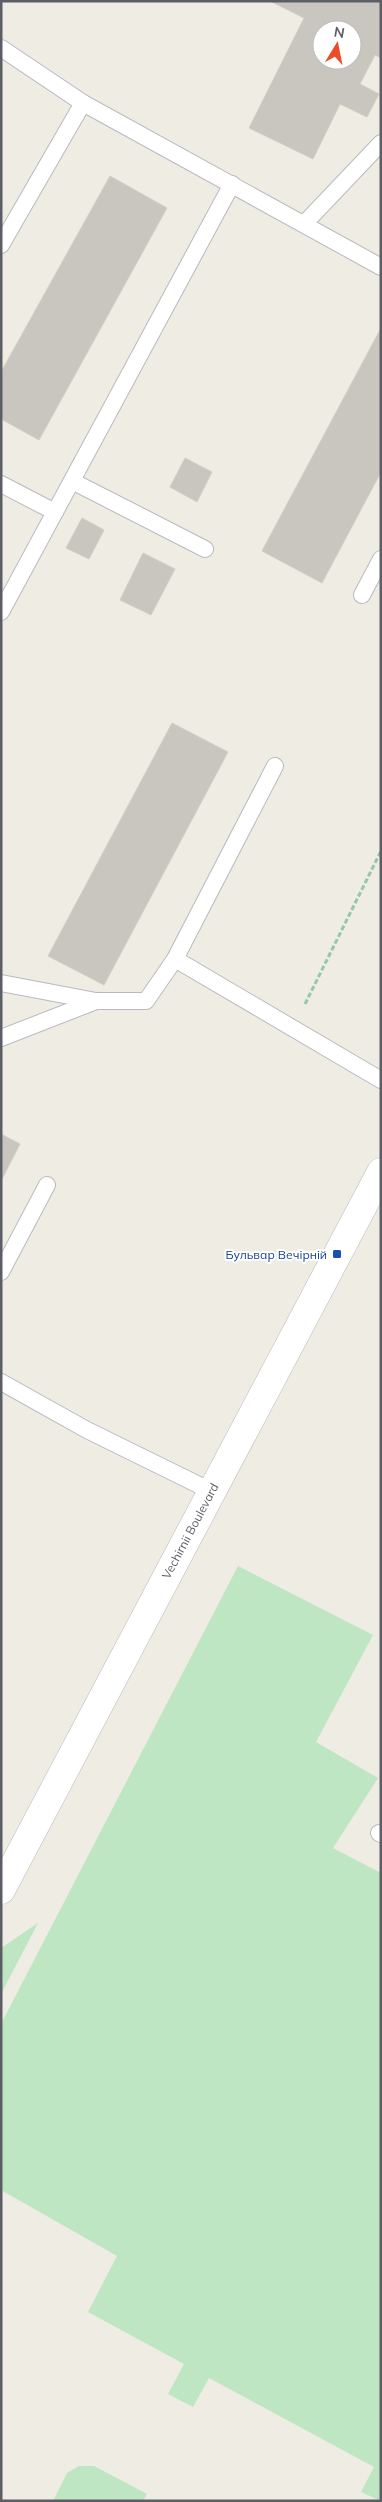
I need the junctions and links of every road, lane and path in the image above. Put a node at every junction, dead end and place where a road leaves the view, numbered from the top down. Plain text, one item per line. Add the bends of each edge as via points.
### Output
1 (1, 48) edge
2 (82, 104) junction
3 (381, 143) edge
4 (232, 184) junction
5 (304, 224) junction
6 (1, 245) edge
7 (381, 267) edge
8 (72, 481) junction
9 (1, 484) edge
10 (55, 512) junction
11 (205, 550) dead end
12 (381, 559) edge
13 (362, 595) dead end
14 (1, 612) edge
15 (275, 766) dead end
16 (381, 852) edge
17 (175, 959) junction
18 (1, 983) edge
19 (96, 1001) junction
20 (293, 1027) junction
21 (1, 1038) edge
22 (381, 1080) edge
23 (381, 1172) edge
24 (47, 1185) dead end
25 (1, 1272) edge
26 (1, 1382) edge
27 (211, 1491) junction
28 (1, 1890) edge

1 - 2 lane
2 - 4 lane
2 - 6 lane
3 - 5 lane
4 - 5 lane
4 - 8 lane
5 - 7 lane
8 - 10 lane
8 - 11 lane
9 - 10 lane
10 - 14 lane
12 - 13 lane
15 - 17 lane
16 - 20 path
17 - 19 lane via 146,1001
17 - 20 lane
18 - 19 lane
19 - 21 lane
20 - 22 lane
23 - 27 street, Vechirnii Boulevard
24 - 25 lane
26 - 27 lane via 87,1430
27 - 28 street, Vechirnii Boulevard

